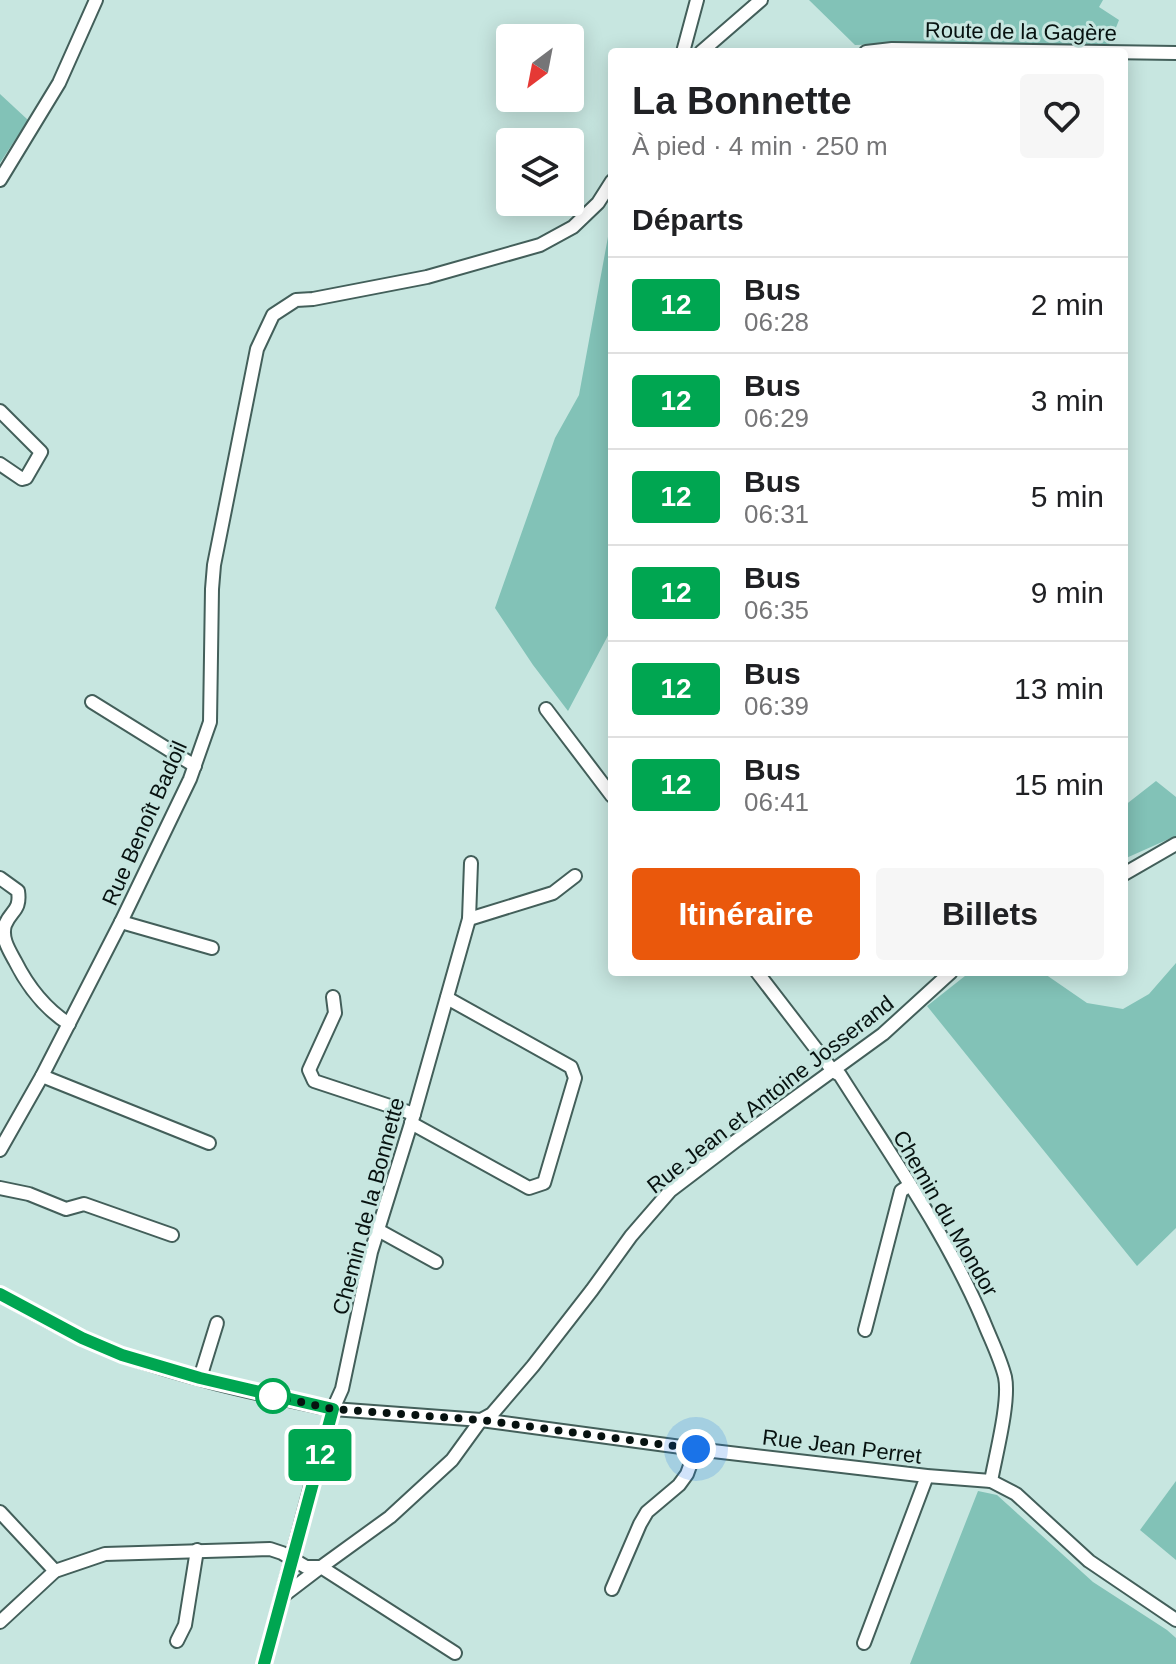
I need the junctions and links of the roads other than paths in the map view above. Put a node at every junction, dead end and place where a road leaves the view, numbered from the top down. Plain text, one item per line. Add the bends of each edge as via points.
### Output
1 (96, 0) edge
2 (697, 0) edge
3 (761, 0) edge
4 (684, 48) edge
5 (706, 48) edge
6 (1128, 52) edge
7 (1176, 53) edge
8 (0, 180) edge
9 (608, 187) edge
10 (0, 411) edge
11 (0, 464) edge
12 (92, 702) dead end
13 (546, 709) dead end
14 (195, 766) junction
15 (608, 791) edge
16 (1176, 844) edge
17 (471, 863) dead end
18 (1128, 872) edge
19 (575, 876) dead end
20 (0, 878) edge
21 (469, 919) junction
22 (121, 922) junction
23 (212, 948) dead end
24 (760, 976) edge
25 (947, 976) edge
26 (333, 997) dead end
27 (447, 998) junction
28 (69, 1024) junction
29 (833, 1071) junction
30 (42, 1076) junction
31 (412, 1118) junction
32 (209, 1143) dead end
33 (0, 1150) edge
34 (910, 1185) junction
35 (0, 1188) edge
36 (378, 1230) junction
37 (172, 1235) dead end
38 (436, 1262) dead end
39 (0, 1294) edge
40 (217, 1323) dead end
41 (865, 1330) dead end
42 (200, 1378) junction
43 (333, 1409) junction
44 (481, 1420) junction
45 (696, 1449) junction
46 (927, 1476) junction
47 (991, 1481) junction
48 (0, 1512) edge
49 (197, 1550) junction
50 (292, 1559) junction
51 (321, 1567) junction
52 (55, 1571) junction
53 (612, 1589) dead end
54 (283, 1596) junction
55 (1176, 1620) edge
56 (0, 1622) edge
57 (177, 1641) dead end
58 (864, 1643) dead end
59 (455, 1653) dead end
60 (264, 1664) edge

1 - 8 street via 59,83
2 - 4 street
3 - 5 street
6 - 7 street, Route de la Gagère
9 - 14 street, Rue Benoît Badoil via 573,227 540,245 427,277 296,300 273,315 257,349 214,565 210,722
10 - 11 street via 41,452 26,478
12 - 14 street
13 - 15 street
14 - 22 street, Rue Benoît Badoil
16 - 18 street
17 - 21 street, Chemin de la Bonnette
19 - 21 street via 553,893
20 - 28 street via 18,891 20,902 5,926 4,942 28,986
21 - 27 street, Chemin de la Bonnette
22 - 23 street
22 - 28 street, Rue Benoît Badoil
24 - 29 street, Chemin du Mondor
25 - 29 street, Rue Jean et Antoine Josserand
26 - 31 street via 335,1013 309,1070 314,1081
27 - 31 street, Chemin de la Bonnette
27 - 31 street via 571,1067 575,1078 544,1183 529,1188
28 - 30 street, Rue Benoît Badoil
29 - 34 street, Chemin du Mondor
29 - 44 street, Rue Jean et Antoine Josserand via 670,1191 533,1366
30 - 32 street
30 - 33 street, Rue Benoît Badoil
31 - 36 street, Chemin de la Bonnette
34 - 41 street via 901,1191
34 - 47 street, Chemin du Mondor via 966,1280 1005,1379
35 - 37 street via 66,1209 84,1204
36 - 38 street
36 - 43 street, Chemin de la Bonnette
39 - 42 street, Rue Jean Perret via 122,1355
40 - 42 street
42 - 43 street, Rue Jean Perret
43 - 44 street, Rue Jean Perret
43 - 50 street, Chemin de la Bonnette
44 - 45 street, Rue Jean Perret
44 - 51 street, Rue Jean et Antoine Josserand via 452,1460 390,1517
45 - 46 street, Rue Jean Perret
45 - 53 street via 679,1485 647,1512
46 - 47 street, Rue Jean Perret
46 - 58 street
47 - 55 street, Rue Jean Perret via 1016,1494 1089,1561
48 - 52 street
49 - 50 street via 270,1549
49 - 52 street via 105,1554
49 - 57 street via 185,1625
50 - 51 street
50 - 54 street
51 - 54 street, Rue Jean et Antoine Josserand
51 - 59 street
52 - 56 street
54 - 60 street

